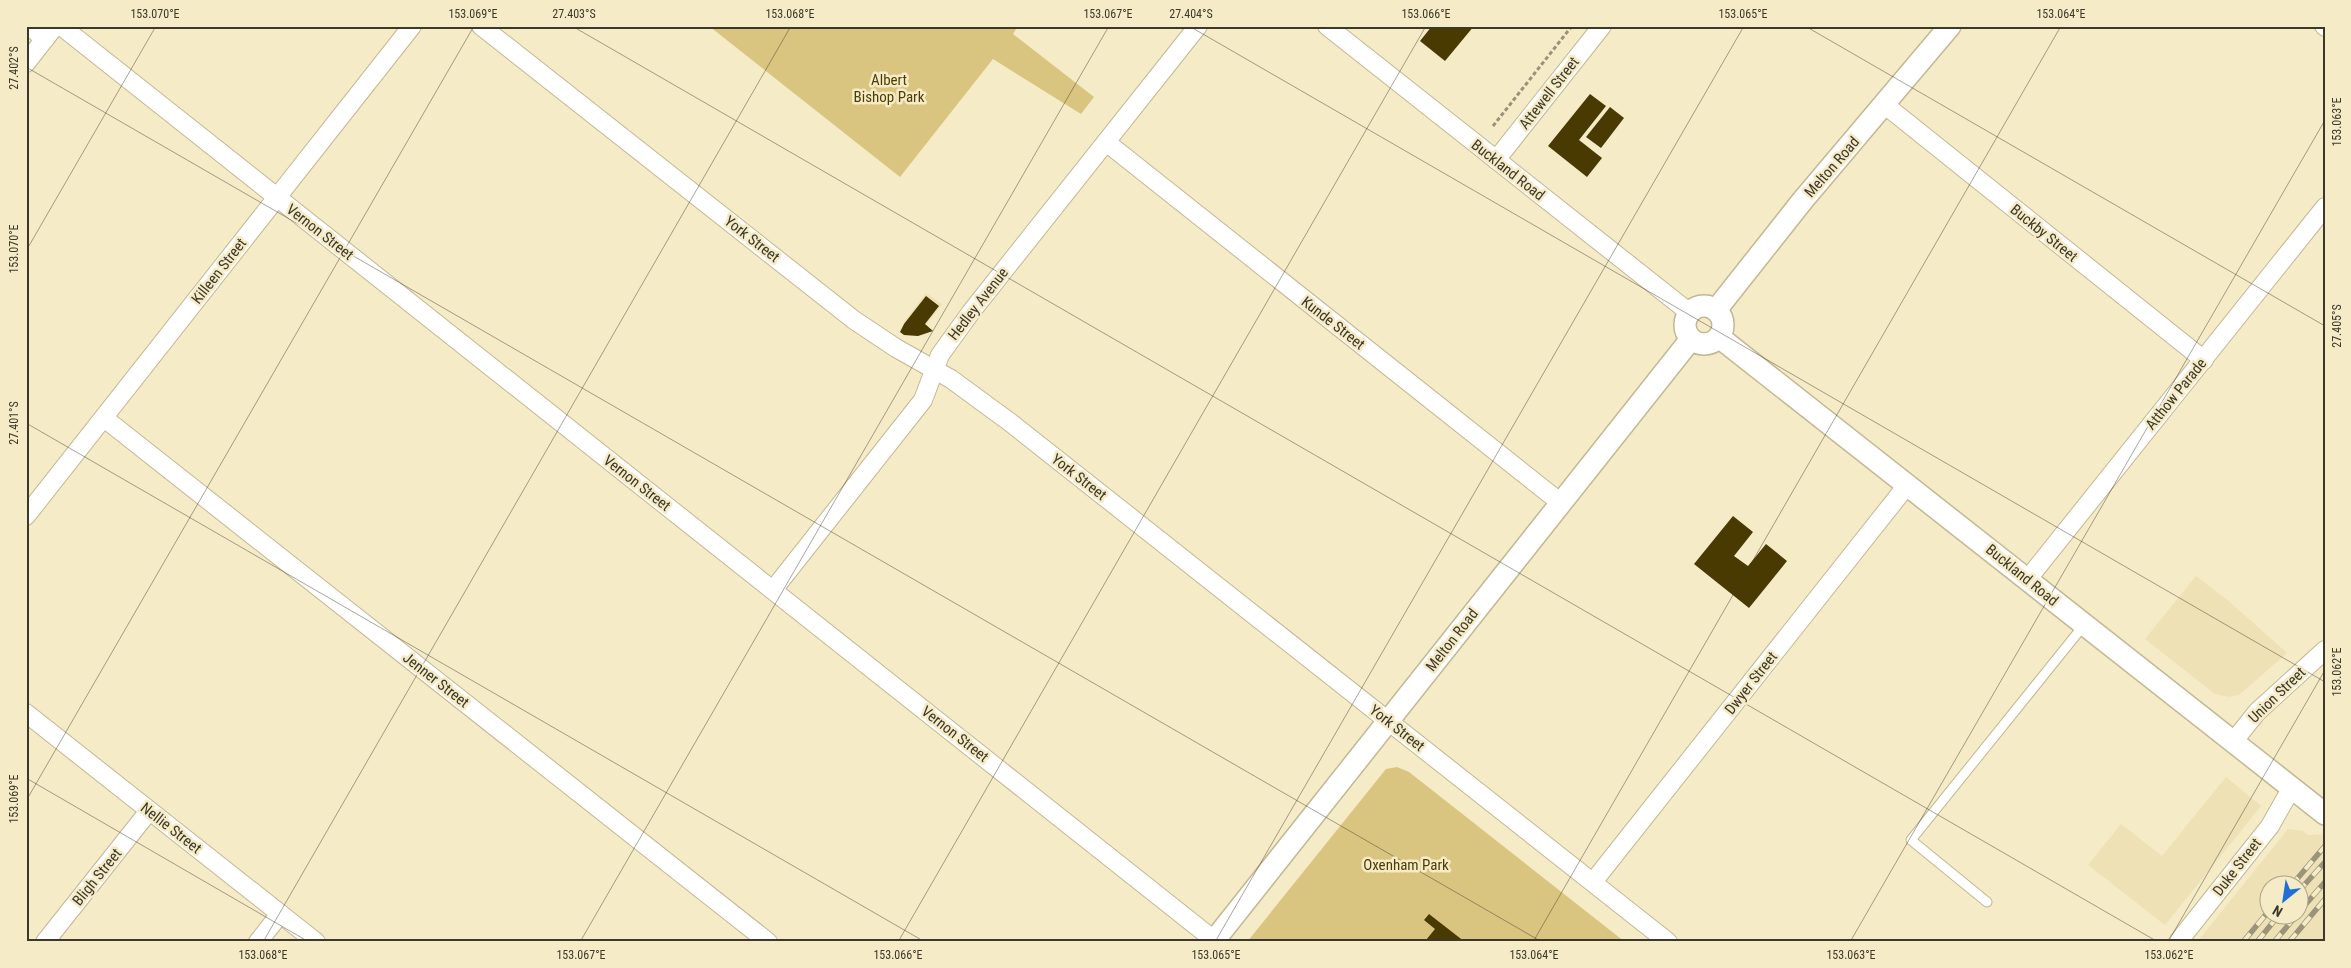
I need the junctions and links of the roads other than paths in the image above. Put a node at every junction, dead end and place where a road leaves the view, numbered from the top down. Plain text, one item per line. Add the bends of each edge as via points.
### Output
1 (29, 26) edge
2 (61, 26) edge
3 (412, 26) edge
4 (482, 26) edge
5 (1198, 26) edge
6 (1327, 26) edge
7 (1602, 26) edge
8 (1950, 26) edge
9 (50, 33) edge
10 (26, 62) edge
11 (1885, 105) junction
12 (1106, 142) junction
13 (1496, 160) junction
14 (277, 198) junction
15 (2325, 207) edge
16 (1716, 310) junction
17 (1690, 313) junction
18 (1719, 337) junction
19 (1691, 339) junction
20 (2204, 360) junction
21 (934, 370) junction
22 (104, 418) junction
23 (1908, 484) junction
24 (1561, 503) junction
25 (26, 516) edge
26 (2027, 580) junction
27 (773, 590) junction
28 (2084, 625) junction
29 (2325, 650) edge
30 (26, 713) edge
31 (1388, 720) junction
32 (2233, 742) junction
33 (2291, 788) junction
34 (149, 811) junction
35 (2325, 814) edge
36 (1593, 882) junction
37 (1987, 902) dead end
38 (280, 914) junction
39 (1213, 941) edge
40 (45, 942) edge
41 (258, 942) edge
42 (316, 942) edge
43 (768, 942) edge
44 (1668, 942) edge
45 (2178, 942) edge

1 - 9 street
2 - 14 street, Vernon Street
3 - 14 street, Killeen Street
4 - 21 street, York Street via 854,320
5 - 12 street, Hedley Avenue
6 - 13 street, Buckland Road
7 - 13 street, Attewell Street
8 - 11 street, Melton Road
9 - 10 street
11 - 16 street, Melton Road via 1803,200
11 - 20 street, Buckby Street
12 - 21 street, Hedley Avenue via 971,312 940,355
12 - 24 street, Kunde Street
13 - 17 street, Buckland Road
14 - 22 street, Killeen Street
14 - 27 street, Vernon Street
15 - 20 street, Atthow Parade
16 - 17 street via 1705,306
16 - 18 street via 1722,320
17 - 19 street via 1685,329
18 - 19 street via 1708,344
18 - 23 street, Buckland Road
19 - 24 street, Melton Road
20 - 26 street, Atthow Parade
21 - 27 street, Hedley Avenue via 918,406
21 - 31 street, York Street via 1011,423
22 - 25 street, Killeen Street
22 - 43 street, Jenner Street
23 - 26 street, Buckland Road
23 - 36 street, Dwyer Street
24 - 31 street, Melton Road
26 - 28 street, Buckland Road
27 - 39 street, Vernon Street
28 - 32 street, Buckland Road
28 - 37 lane via 1911,840
29 - 32 street, Union Street via 2258,712
30 - 34 street, Nellie Street
31 - 36 street, York Street
31 - 39 street, Melton Road
32 - 33 street, Buckland Road
33 - 35 street, Buckland Road
33 - 45 street, Duke Street via 2270,826
34 - 38 street, Nellie Street
34 - 40 street, Bligh Street
36 - 44 street, York Street
38 - 41 street
38 - 42 street, Nellie Street

